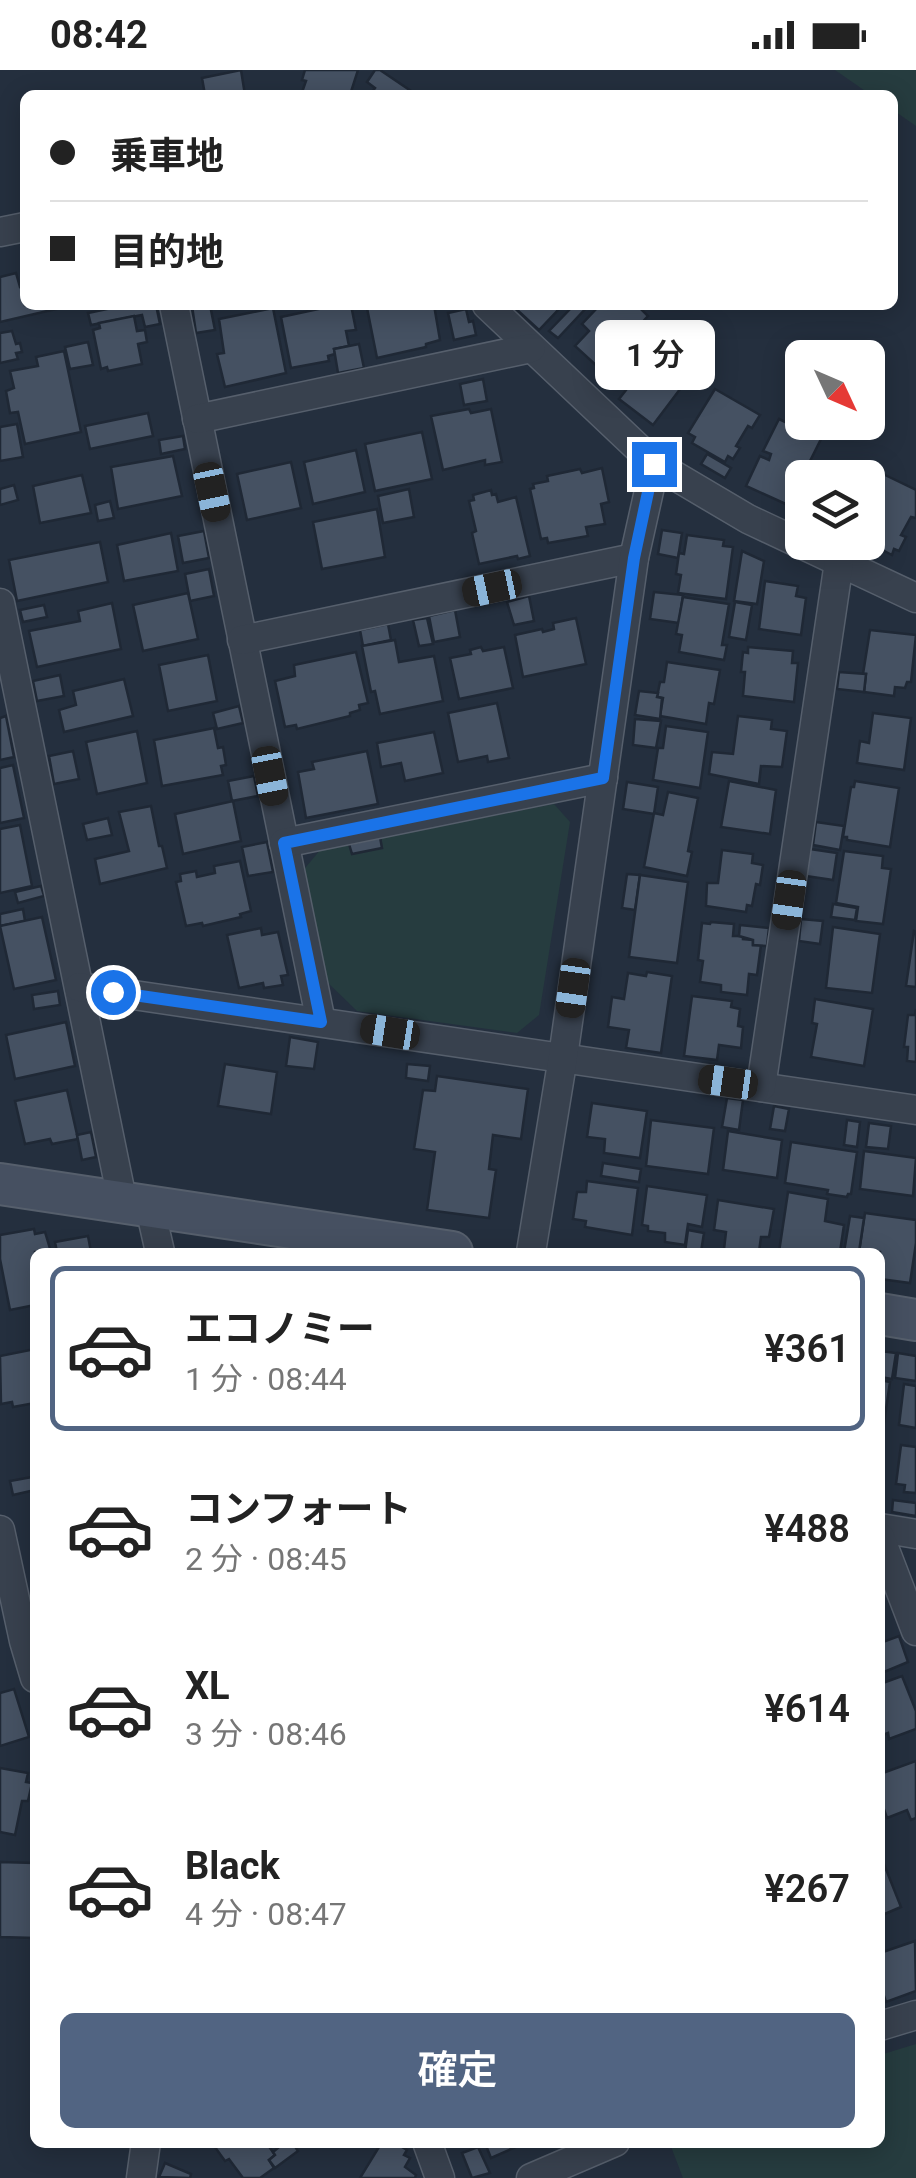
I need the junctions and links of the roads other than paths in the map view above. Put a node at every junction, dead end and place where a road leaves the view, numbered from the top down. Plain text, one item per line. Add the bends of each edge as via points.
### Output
1 (175, 310) edge
2 (492, 310) edge
3 (531, 348) junction
4 (197, 418) junction
5 (654, 464) junction
6 (634, 558) junction
7 (839, 562) junction
8 (916, 598) edge
9 (0, 603) edge
10 (242, 640) junction
11 (603, 778) junction
12 (284, 843) junction
13 (79, 986) junction
14 (321, 1022) junction
15 (563, 1057) junction
16 (762, 1087) junction
17 (916, 1110) edge
18 (0, 1184) edge
19 (137, 1206) junction
20 (158, 1248) edge
21 (384, 1248) edge
22 (532, 1248) edge
23 (885, 1315) edge
24 (916, 1320) edge
25 (885, 1529) edge
26 (0, 1530) edge
27 (916, 1534) edge
28 (885, 1550) edge
29 (916, 1631) edge
30 (12, 1643) edge
31 (30, 1670) edge
32 (916, 2015) edge
33 (885, 2024) edge
34 (145, 2148) edge
35 (430, 2148) edge
36 (601, 2148) edge
37 (141, 2178) edge
38 (440, 2178) edge
39 (530, 2178) edge

1 - 4 street
2 - 3 street
3 - 4 street
3 - 5 street
4 - 10 street
5 - 6 street
5 - 7 street
6 - 10 street
6 - 11 street
7 - 8 street
7 - 16 street
9 - 13 street
10 - 12 street
11 - 12 street
11 - 15 street
12 - 14 street
13 - 14 street
13 - 19 street
14 - 15 street
15 - 16 street
15 - 22 street
16 - 17 street
18 - 19 street
19 - 20 street
19 - 21 street
23 - 24 street
25 - 27 street
26 - 30 street
28 - 29 street
30 - 31 street
32 - 33 street
34 - 37 street
35 - 38 street
36 - 39 street

